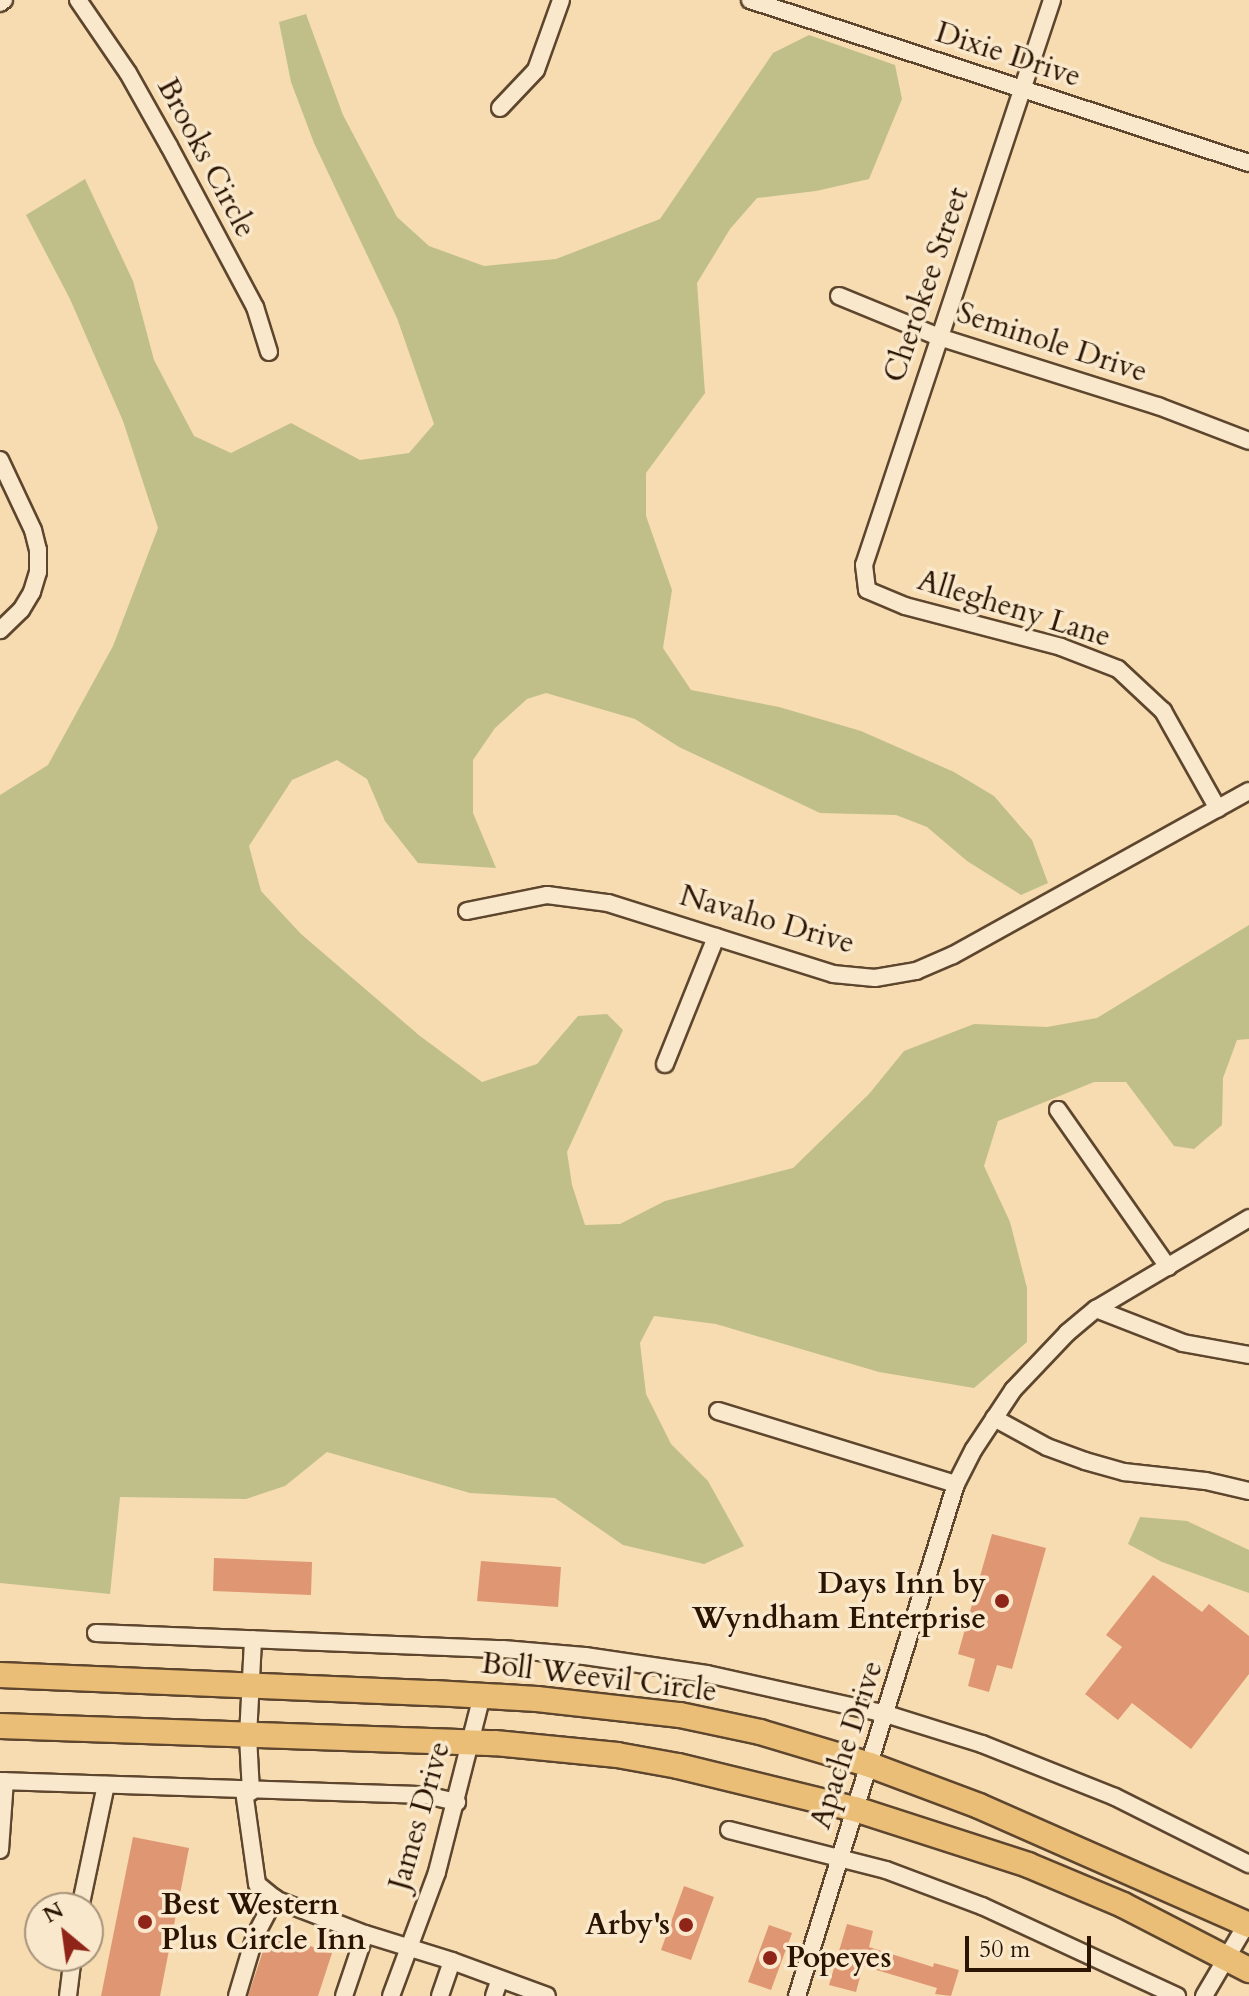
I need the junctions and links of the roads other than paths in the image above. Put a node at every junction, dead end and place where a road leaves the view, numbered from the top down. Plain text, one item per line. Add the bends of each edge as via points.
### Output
1 (78, 0) edge
2 (561, 0) edge
3 (750, 0) edge
4 (1052, 0) edge
5 (1022, 88) junction
6 (500, 108) dead end
7 (1249, 163) edge
8 (839, 296) dead end
9 (939, 337) junction
10 (269, 352) dead end
11 (1249, 441) edge
12 (0, 460) edge
13 (867, 590) joint
14 (0, 630) edge
15 (1249, 791) edge
16 (1218, 809) junction
17 (467, 911) dead end
18 (716, 937) junction
19 (665, 1064) dead end
20 (1058, 1110) dead end
21 (1249, 1218) edge
22 (1168, 1267) junction
23 (1096, 1309) junction
24 (1249, 1355) edge
25 (718, 1411) dead end
26 (994, 1418) junction
27 (956, 1484) junction
28 (1249, 1491) edge
29 (96, 1633) dead end
30 (253, 1639) junction
31 (0, 1675) edge
32 (253, 1685) junction
33 (482, 1696) junction
34 (886, 1714) junction
35 (0, 1726) edge
36 (248, 1736) junction
37 (471, 1743) junction
38 (870, 1765) junction
39 (2, 1781) edge
40 (106, 1785) junction
41 (247, 1791) junction
42 (457, 1802) junction
43 (855, 1809) junction
44 (729, 1830) dead end
45 (0, 1850) edge
46 (840, 1857) junction
47 (1249, 1864) edge
48 (83, 1892) edge
49 (275, 1898) junction
50 (1248, 1923) edge
51 (365, 1934) junction
52 (409, 1949) junction
53 (452, 1961) junction
54 (1239, 1964) edge
55 (71, 1972) edge
56 (500, 1979) junction
57 (68, 1996) edge
58 (237, 1996) edge
59 (344, 1996) edge
60 (391, 1996) edge
61 (440, 1996) edge
62 (494, 1996) edge
63 (547, 1996) edge
64 (797, 1996) edge
65 (1177, 1996) edge
66 (1204, 1996) edge

1 - 10 street, Brooks Circle via 169,146 255,307
2 - 6 street via 536,70
3 - 5 street, Dixie Drive
4 - 5 street, Cherokee Street
5 - 7 street, Dixie Drive
5 - 9 street, Cherokee Street
8 - 9 street, Seminole Drive
9 - 11 street, Seminole Drive via 1158,406
9 - 13 street, Cherokee Street via 864,565
12 - 14 street via 38,550 32,592
13 - 16 street, Allegheny Lane via 1118,669 1163,711
15 - 16 street, Navaho Drive
16 - 18 street, Navaho Drive via 916,971 875,978 833,974
17 - 18 street, Navaho Drive via 547,895 621,907
18 - 19 street
20 - 22 street
21 - 22 street, Apache Drive
22 - 23 street, Apache Drive
23 - 24 street via 1183,1343
23 - 26 street, Apache Drive via 1037,1360
25 - 27 street
26 - 27 street, Apache Drive
26 - 28 street via 1085,1461
27 - 34 street, Apache Drive
29 - 30 street
30 - 32 street
30 - 34 street via 585,1656 707,1674
31 - 32 highway, Boll Weevil Circle
32 - 33 highway, Boll Weevil Circle
32 - 36 street
33 - 37 street, James Drive
33 - 38 highway, Boll Weevil Circle via 680,1715
34 - 38 street, Apache Drive
34 - 47 street via 1087,1785
35 - 36 highway
36 - 37 highway
36 - 41 street
37 - 42 street, James Drive
37 - 43 highway via 617,1755
38 - 43 street, Apache Drive
38 - 50 highway, Boll Weevil Circle via 979,1806
39 - 40 street
39 - 45 street
40 - 41 street
40 - 48 street
41 - 42 street via 426,1795
41 - 49 street via 257,1884
42 - 52 street, James Drive
43 - 46 street, Apache Drive
43 - 54 highway via 1028,1865 1123,1905
44 - 46 street
46 - 64 street, Apache Drive
46 - 65 street via 982,1906
49 - 51 street
49 - 58 street via 255,1936
50 - 54 street
51 - 52 street
51 - 59 street
52 - 53 street
52 - 60 street, James Drive
53 - 56 street
53 - 61 street
54 - 66 street
55 - 57 street
56 - 62 street
56 - 63 street

